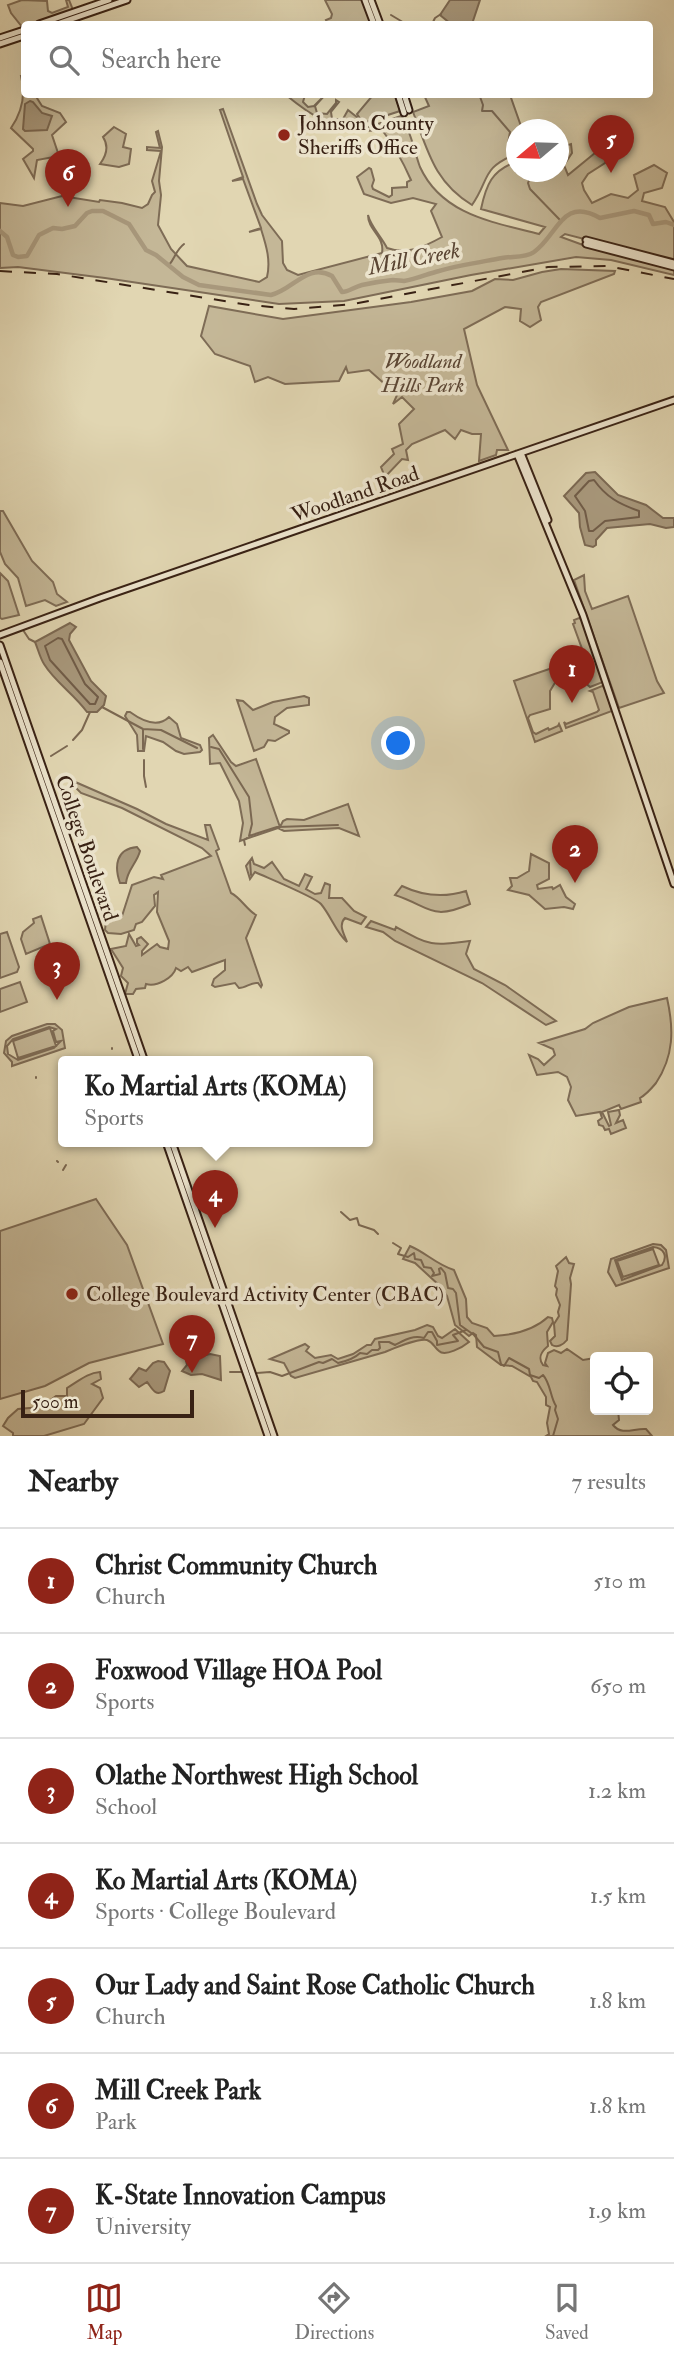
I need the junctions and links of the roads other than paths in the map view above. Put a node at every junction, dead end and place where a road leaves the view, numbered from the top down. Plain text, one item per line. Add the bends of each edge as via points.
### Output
1 (109, 0) edge
2 (127, 0) edge
3 (365, 0) edge
4 (372, 0) edge
5 (48, 21) edge
6 (66, 21) edge
7 (373, 21) edge
8 (379, 21) edge
9 (21, 31) edge
10 (21, 37) edge
11 (0, 38) edge
12 (0, 44) edge
13 (400, 98) edge
14 (405, 98) edge
15 (586, 242) dead end
16 (674, 265) edge
17 (674, 400) edge
18 (519, 454) junction
19 (0, 633) edge
20 (0, 645) edge
21 (0, 662) edge
22 (674, 884) edge
23 (137, 1056) edge
24 (143, 1056) edge
25 (168, 1147) edge
26 (174, 1147) edge
27 (268, 1436) edge
28 (274, 1436) edge

1 - 5 main road
2 - 6 main road
3 - 7 main road
4 - 8 main road
9 - 11 main road
10 - 12 main road
13 - 14 main road via 407,111
15 - 16 main road
17 - 18 main road, Woodland Road
18 - 19 main road, Woodland Road
18 - 22 main road via 546,513
20 - 24 main road, College Boulevard
21 - 23 main road, College Boulevard
25 - 27 main road
26 - 28 main road

